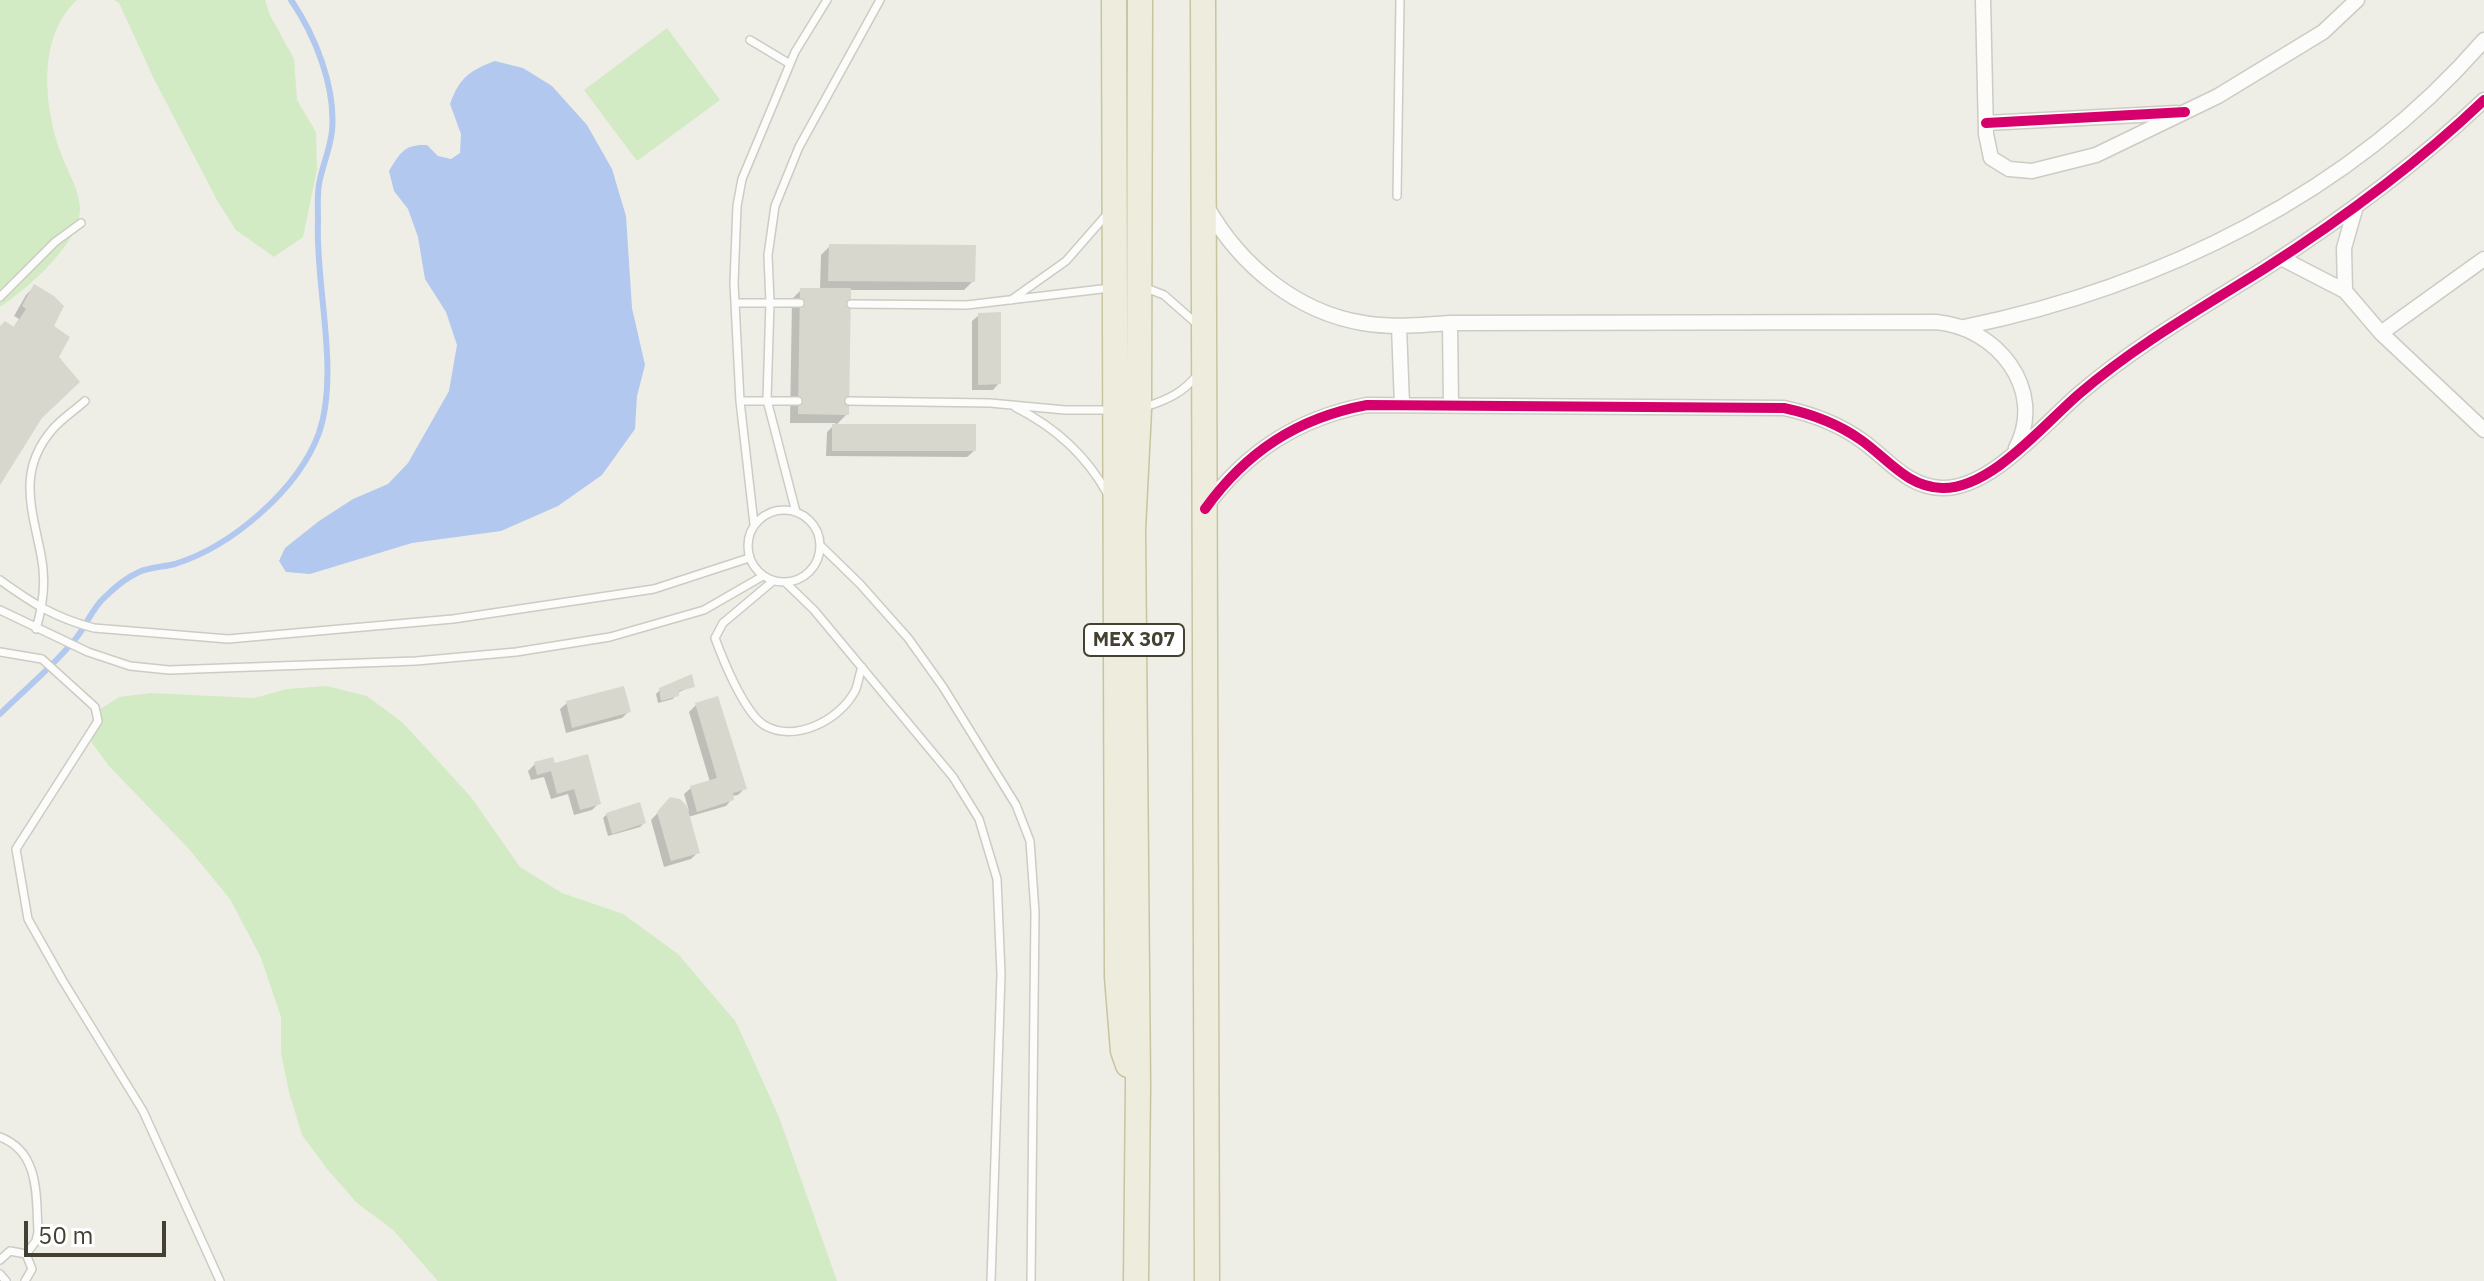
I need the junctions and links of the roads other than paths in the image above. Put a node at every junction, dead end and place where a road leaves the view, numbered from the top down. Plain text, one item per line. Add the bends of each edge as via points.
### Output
1 (827, 0) edge
2 (880, 0) edge
3 (1114, 0) edge
4 (1140, 0) edge
5 (1203, 0) edge
6 (1400, 0) edge
7 (1983, 0) edge
8 (2357, 0) edge
9 (750, 40) dead end
10 (2484, 40) edge
11 (790, 64) junction
12 (2484, 100) edge
13 (2185, 112) junction
14 (1986, 123) junction
15 (1397, 196) dead end
16 (1204, 201) junction
17 (1114, 204) junction
18 (2356, 206) junction
19 (81, 223) dead end
20 (2281, 258) junction
21 (2484, 259) edge
22 (1140, 286) junction
23 (1114, 288) junction
24 (2345, 291) junction
25 (0, 297) edge
26 (770, 302) junction
27 (1008, 302) junction
28 (735, 303) junction
29 (800, 303) dead end
30 (851, 304) dead end
31 (1450, 323) junction
32 (1399, 326) junction
33 (1964, 327) junction
34 (1204, 331) junction
35 (2381, 333) junction
36 (1204, 366) junction
37 (767, 400) junction
38 (85, 401) dead end
39 (740, 401) junction
40 (798, 401) dead end
41 (849, 401) dead end
42 (1009, 404) junction
43 (1402, 405) junction
44 (1451, 405) junction
45 (1126, 410) junction
46 (2484, 430) edge
47 (2012, 455) junction
48 (1114, 507) junction
49 (1205, 509) junction
50 (796, 512) junction
51 (754, 524) junction
52 (821, 546) junction
53 (749, 558) junction
54 (763, 576) junction
55 (0, 580) edge
56 (773, 581) junction
57 (786, 583) junction
58 (0, 610) edge
59 (42, 610) junction
60 (36, 629) junction
61 (0, 652) edge
62 (862, 667) junction
63 (1138, 1085) junction
64 (0, 1137) edge
65 (26, 1254) junction
66 (0, 1258) edge
67 (0, 1274) edge
68 (6, 1281) edge
69 (25, 1281) edge
70 (220, 1281) edge
71 (991, 1281) edge
72 (1031, 1281) edge
73 (1136, 1281) edge
74 (1207, 1281) edge

1 - 11 lane
2 - 26 lane via 799,147 775,206 768,255
3 - 17 highway
4 - 22 highway, MEX 307
5 - 16 highway, MEX 307
6 - 15 lane
7 - 14 street
8 - 13 street via 2323,32
9 - 11 lane
10 - 33 street via 2378,142 2254,222 2110,288
11 - 28 lane via 742,179
12 - 18 street via 2413,164
13 - 14 street
13 - 14 street via 2096,155 2032,171 2009,169 1991,158
16 - 32 street via 1241,255 1294,297 1339,317
16 - 34 highway, MEX 307
17 - 23 highway
17 - 27 lane via 1066,261
18 - 20 street
18 - 24 street via 2344,248
19 - 25 lane
20 - 24 street
20 - 47 street via 2131,353
21 - 35 street
22 - 23 lane
22 - 34 lane via 1164,295
22 - 45 highway, MEX 307
23 - 27 lane
23 - 45 highway
24 - 35 street
26 - 28 lane
26 - 29 lane
26 - 37 lane
27 - 30 lane
28 - 39 lane
31 - 32 street
31 - 33 street via 1936,322
31 - 44 street
32 - 43 street
33 - 47 street via 2002,352 2019,380 2025,421
34 - 36 highway, MEX 307
35 - 46 street
36 - 45 lane via 1170,399
36 - 49 highway, MEX 307
37 - 39 lane
37 - 40 lane
37 - 50 lane
38 - 59 lane via 51,430 28,483 41,557
39 - 51 lane
41 - 42 lane
42 - 45 lane
42 - 48 lane via 1073,449
43 - 44 street
43 - 49 street via 1367,405 1301,425 1238,468
44 - 47 street via 1784,408 1827,420 1863,441 1902,475 1942,488 1970,483
45 - 48 highway
45 - 63 highway, MEX 307 via 1133,529
48 - 63 highway via 1118,1004 1123,1051
49 - 74 highway, MEX 307
50 - 51 lane via 773,511
50 - 52 lane via 814,525
51 - 53 lane
52 - 57 lane via 814,567
52 - 72 lane via 908,638 943,687 1016,805 1030,841 1035,912
53 - 54 lane
53 - 59 lane via 654,589 453,619 228,639 94,628
54 - 56 lane
54 - 60 lane via 704,610 610,637 416,661 169,670 130,666
55 - 59 lane
56 - 57 lane
56 - 62 lane via 723,623 715,638 749,709 763,724 785,733 811,728 836,714 855,692
57 - 62 lane
58 - 60 lane
59 - 60 lane
61 - 70 lane via 42,659 95,707 98,721 16,849 28,919 143,1111
62 - 71 lane via 953,777 979,819 997,879 1001,974
63 - 73 highway, MEX 307
64 - 65 lane via 22,1151 31,1166 38,1232
65 - 66 lane via 16,1250
65 - 69 lane via 32,1269
67 - 68 lane

